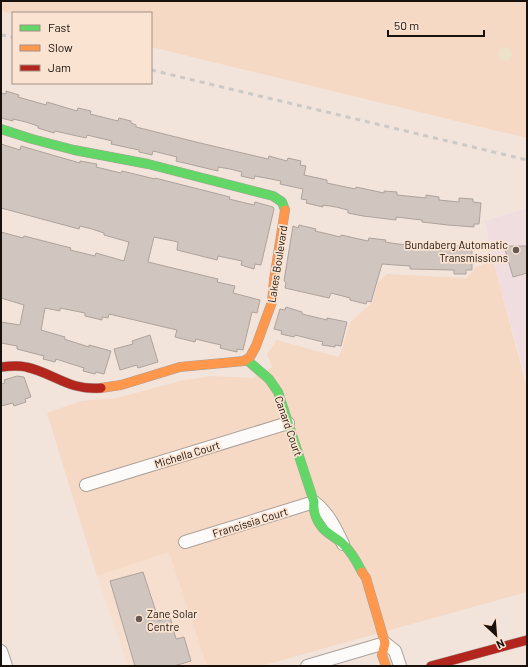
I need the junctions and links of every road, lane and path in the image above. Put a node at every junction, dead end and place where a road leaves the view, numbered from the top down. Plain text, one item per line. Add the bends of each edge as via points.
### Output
1 (1, 129) edge
2 (247, 360) junction
3 (1, 368) edge
4 (288, 422) junction
5 (86, 485) dead end
6 (314, 502) junction
7 (185, 542) dead end
8 (343, 544) joint
9 (527, 640) edge
10 (385, 643) junction
11 (1, 651) edge
12 (6, 666) edge
13 (308, 666) edge
14 (386, 666) edge
15 (400, 666) edge
16 (431, 666) edge

1 - 2 street, Lakes Boulevard via 60,146 148,164 280,199 284,205 285,215 272,302 256,346
2 - 3 street via 180,367 114,386 92,389 73,386 30,367 15,365
2 - 4 street, Canard Court via 274,385
4 - 5 street, Michella Court
4 - 6 street, Canard Court
6 - 7 street, Francissia Court
6 - 8 street via 335,525
8 - 10 street via 366,578
9 - 16 street
10 - 13 street
10 - 14 street via 382,655
10 - 15 street via 395,651
11 - 12 street

